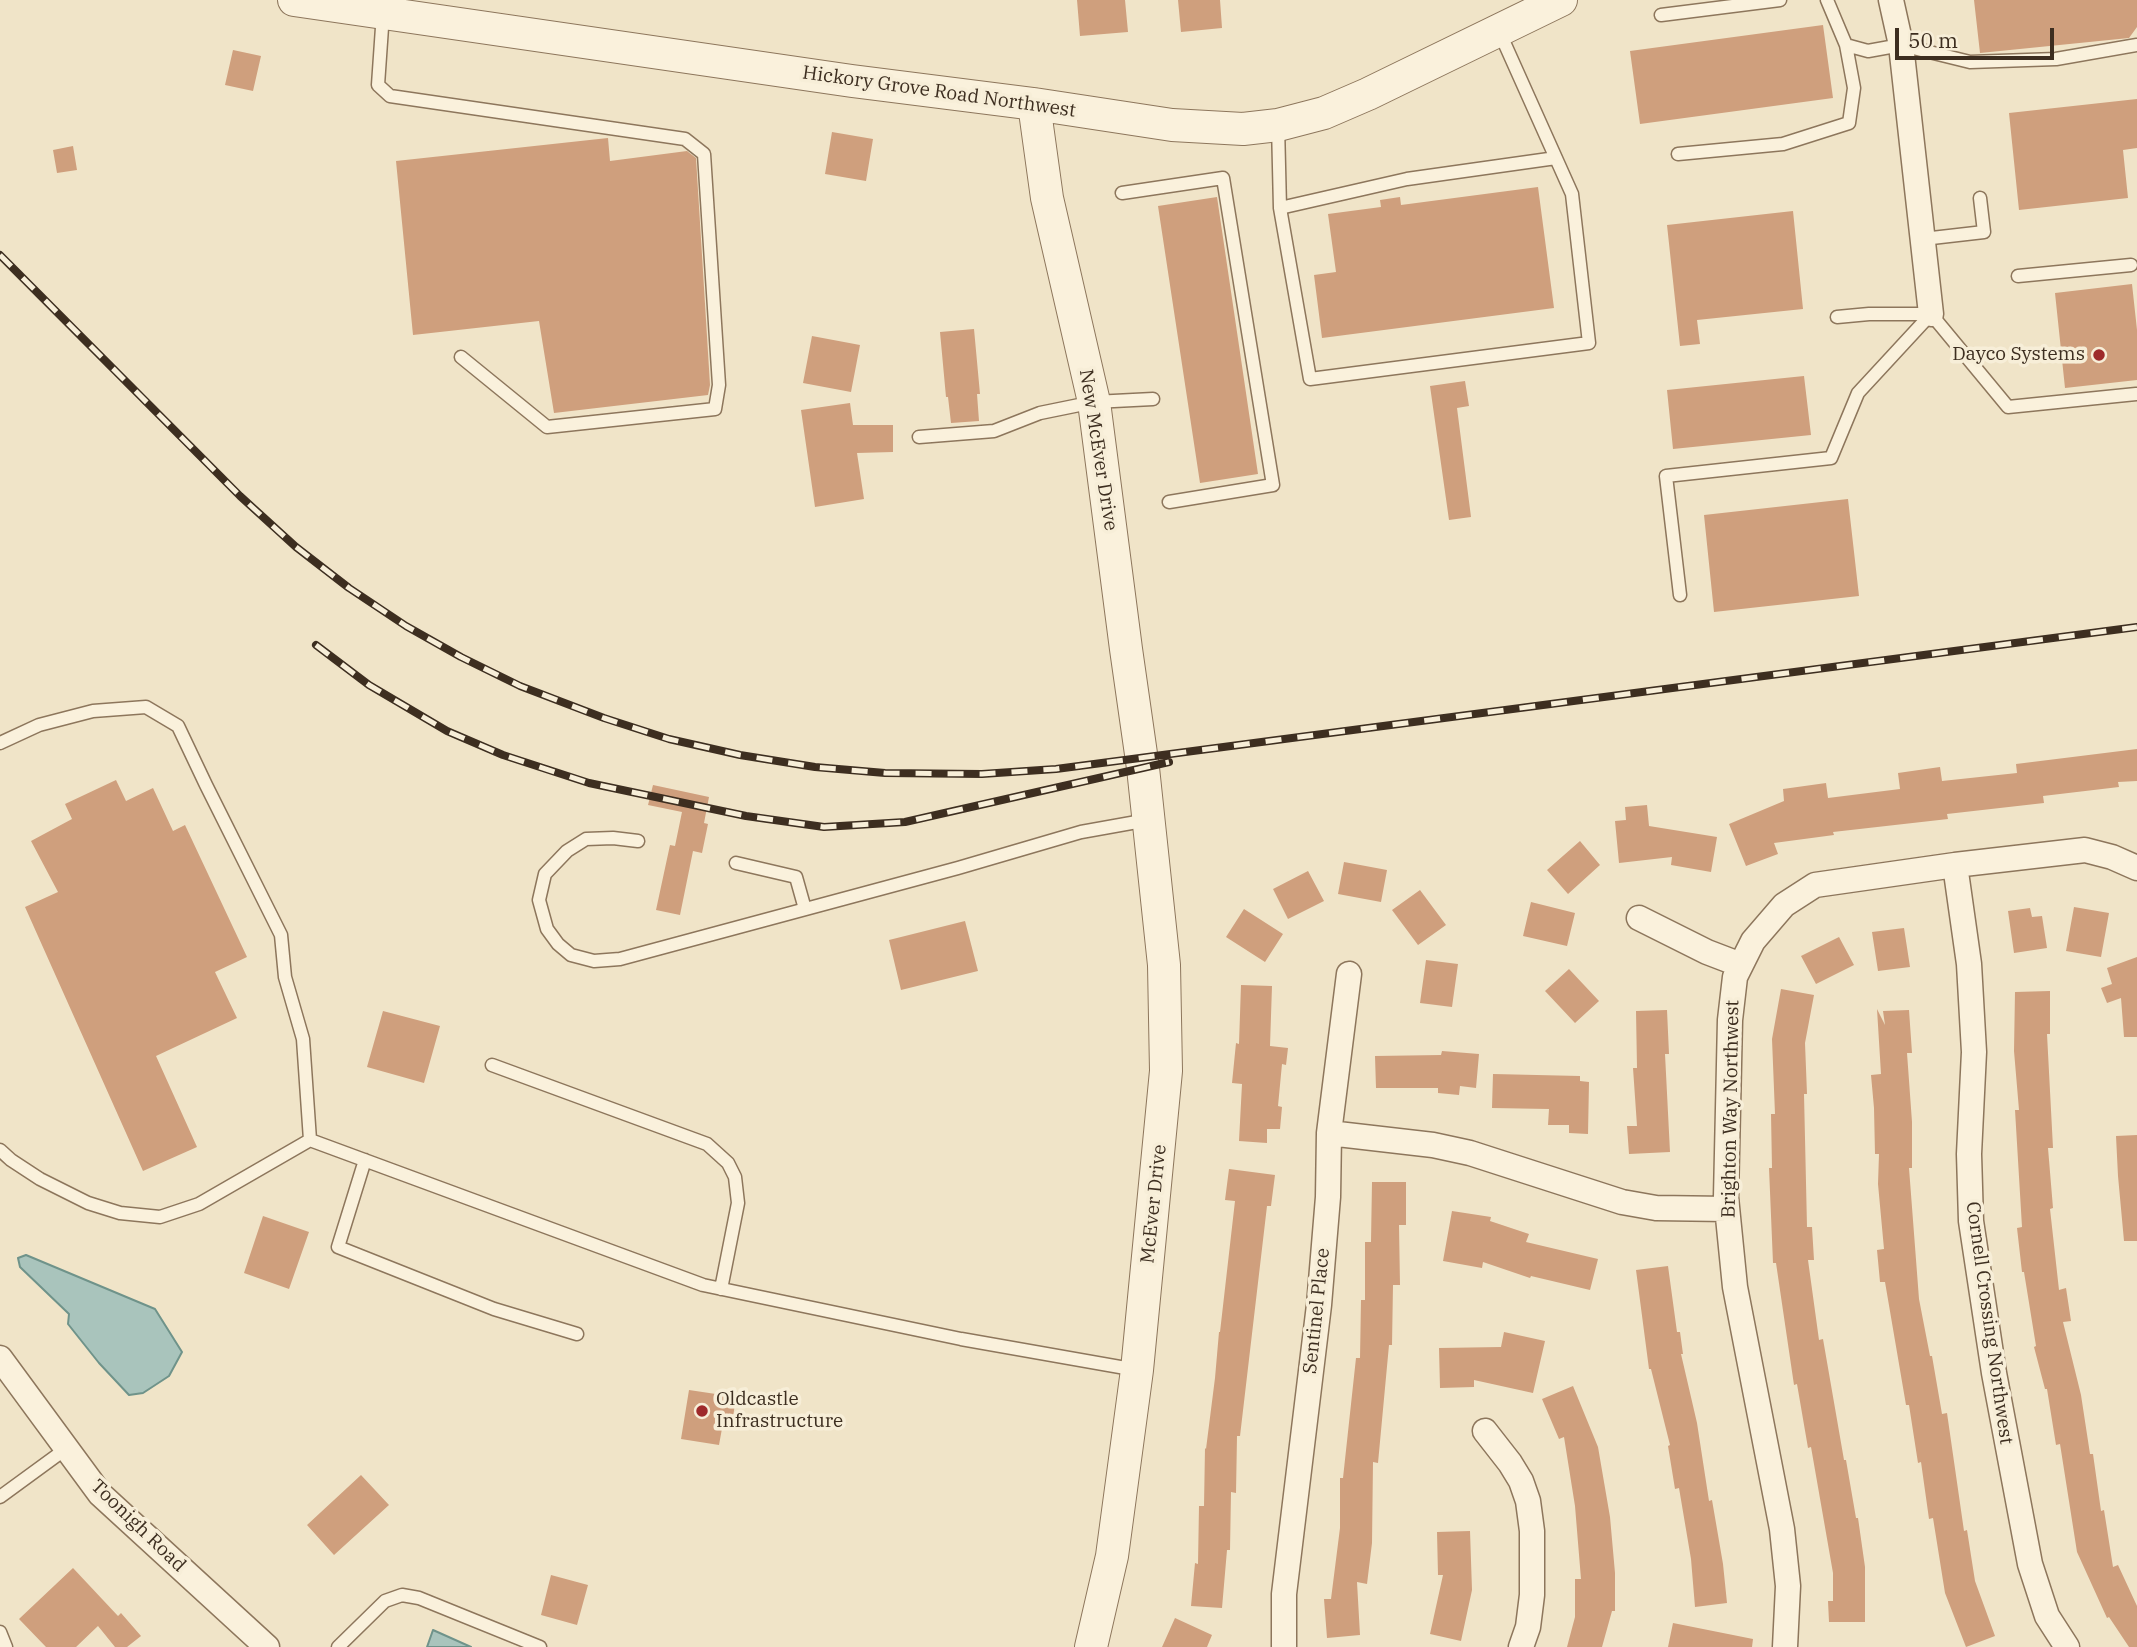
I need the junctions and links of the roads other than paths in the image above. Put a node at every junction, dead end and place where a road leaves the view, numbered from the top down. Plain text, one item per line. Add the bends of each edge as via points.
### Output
1 (294, 0) edge
2 (1561, 0) edge
3 (1780, 0) edge
4 (1827, 0) edge
5 (1891, 0) edge
6 (383, 13) junction
7 (1661, 15) dead end
8 (1499, 31) junction
9 (1846, 45) junction
10 (1901, 45) junction
11 (2137, 45) edge
12 (1034, 103) junction
13 (1278, 125) junction
14 (1678, 154) dead end
15 (1556, 158) junction
16 (1122, 193) dead end
17 (1980, 198) dead end
18 (1280, 208) junction
19 (1923, 239) junction
20 (2131, 265) dead end
21 (2018, 276) dead end
22 (1931, 314) junction
23 (1837, 317) dead end
24 (461, 357) dead end
25 (2136, 394) edge
26 (1153, 399) dead end
27 (1094, 402) junction
28 (919, 437) dead end
29 (1169, 502) dead end
30 (1680, 595) dead end
31 (0, 743) edge
32 (1142, 757) joint
33 (1148, 820) junction
34 (638, 841) dead end
35 (736, 863) dead end
36 (1955, 865) junction
37 (2137, 868) edge
38 (805, 909) junction
39 (1639, 918) dead end
40 (1741, 965) junction
41 (1349, 974) dead end
42 (492, 1065) dead end
43 (1329, 1133) junction
44 (310, 1140) junction
45 (0, 1150) edge
46 (365, 1160) junction
47 (1727, 1209) junction
48 (721, 1289) junction
49 (577, 1334) dead end
50 (0, 1358) edge
51 (1137, 1370) junction
52 (1485, 1431) dead end
53 (67, 1448) junction
54 (0, 1497) edge
55 (0, 1632) edge
56 (6, 1647) edge
57 (267, 1647) edge
58 (338, 1647) edge
59 (540, 1647) edge
60 (1091, 1647) edge
61 (1284, 1647) edge
62 (1521, 1647) edge
63 (1785, 1647) edge
64 (2067, 1647) edge

1 - 6 street, Hickory Grove Road Northwest
2 - 8 street, Hickory Grove Road Northwest
3 - 7 lane
4 - 9 lane
5 - 10 street
6 - 12 street, Hickory Grove Road Northwest
6 - 24 lane via 378,85 390,96 685,139 704,154 719,385 715,409 547,427
8 - 13 street, Hickory Grove Road Northwest via 1324,113
8 - 15 lane
9 - 10 lane via 1868,51
9 - 14 lane via 1854,88 1849,123 1783,144
10 - 11 lane via 1970,62 2056,59
10 - 19 street
12 - 13 street, Hickory Grove Road Northwest via 1172,125 1243,129
12 - 27 street, New McEver Drive via 1047,198
13 - 18 lane
15 - 18 lane via 1407,179
15 - 18 lane via 1572,194 1589,343 1310,379
16 - 29 lane via 1223,178 1273,485
17 - 19 lane via 1984,232
19 - 22 street
20 - 21 lane
22 - 23 lane
22 - 25 lane via 2008,407
22 - 30 lane via 1858,393 1831,458 1666,476
26 - 27 lane
27 - 28 lane via 1040,412 994,431
27 - 32 street, New McEver Drive
31 - 44 lane via 39,725 93,711 146,707 178,726 281,935 285,977 303,1039
32 - 33 street, McEver Drive
33 - 38 lane via 1081,832
33 - 51 street, McEver Drive via 1164,965 1166,1071
34 - 38 lane via 586,839 545,874 539,900 547,929 571,955 594,961 620,959
35 - 38 lane via 796,877
36 - 37 street, Brighton Way Northwest via 2085,850
36 - 40 street, Brighton Way Northwest via 1815,885 1784,905 1753,941
36 - 64 street, Cornell Crossing Northwest via 1969,964 1974,1052 1971,1221 2030,1564 2047,1616
39 - 40 street
40 - 47 street, Brighton Way Northwest via 1735,977 1730,1020
41 - 43 street, Sentinel Place
42 - 48 lane via 707,1144 728,1163 738,1203
43 - 47 street via 1445,1147 1622,1202 1656,1208
43 - 61 street, Sentinel Place via 1319,1305 1284,1594
44 - 45 lane via 199,1203 160,1217 120,1213 88,1203 40,1179
44 - 46 lane
46 - 48 lane
46 - 49 lane via 338,1247 494,1309
47 - 63 street, Brighton Way Northwest via 1735,1287 1782,1529 1788,1586
48 - 51 lane
50 - 53 street, Toonigh Road
51 - 60 street, McEver Drive via 1112,1556
52 - 62 street via 1521,1481 1528,1502 1532,1595
53 - 54 lane
53 - 57 street, Toonigh Road via 100,1494
55 - 56 lane
58 - 59 lane via 385,1601 402,1595

